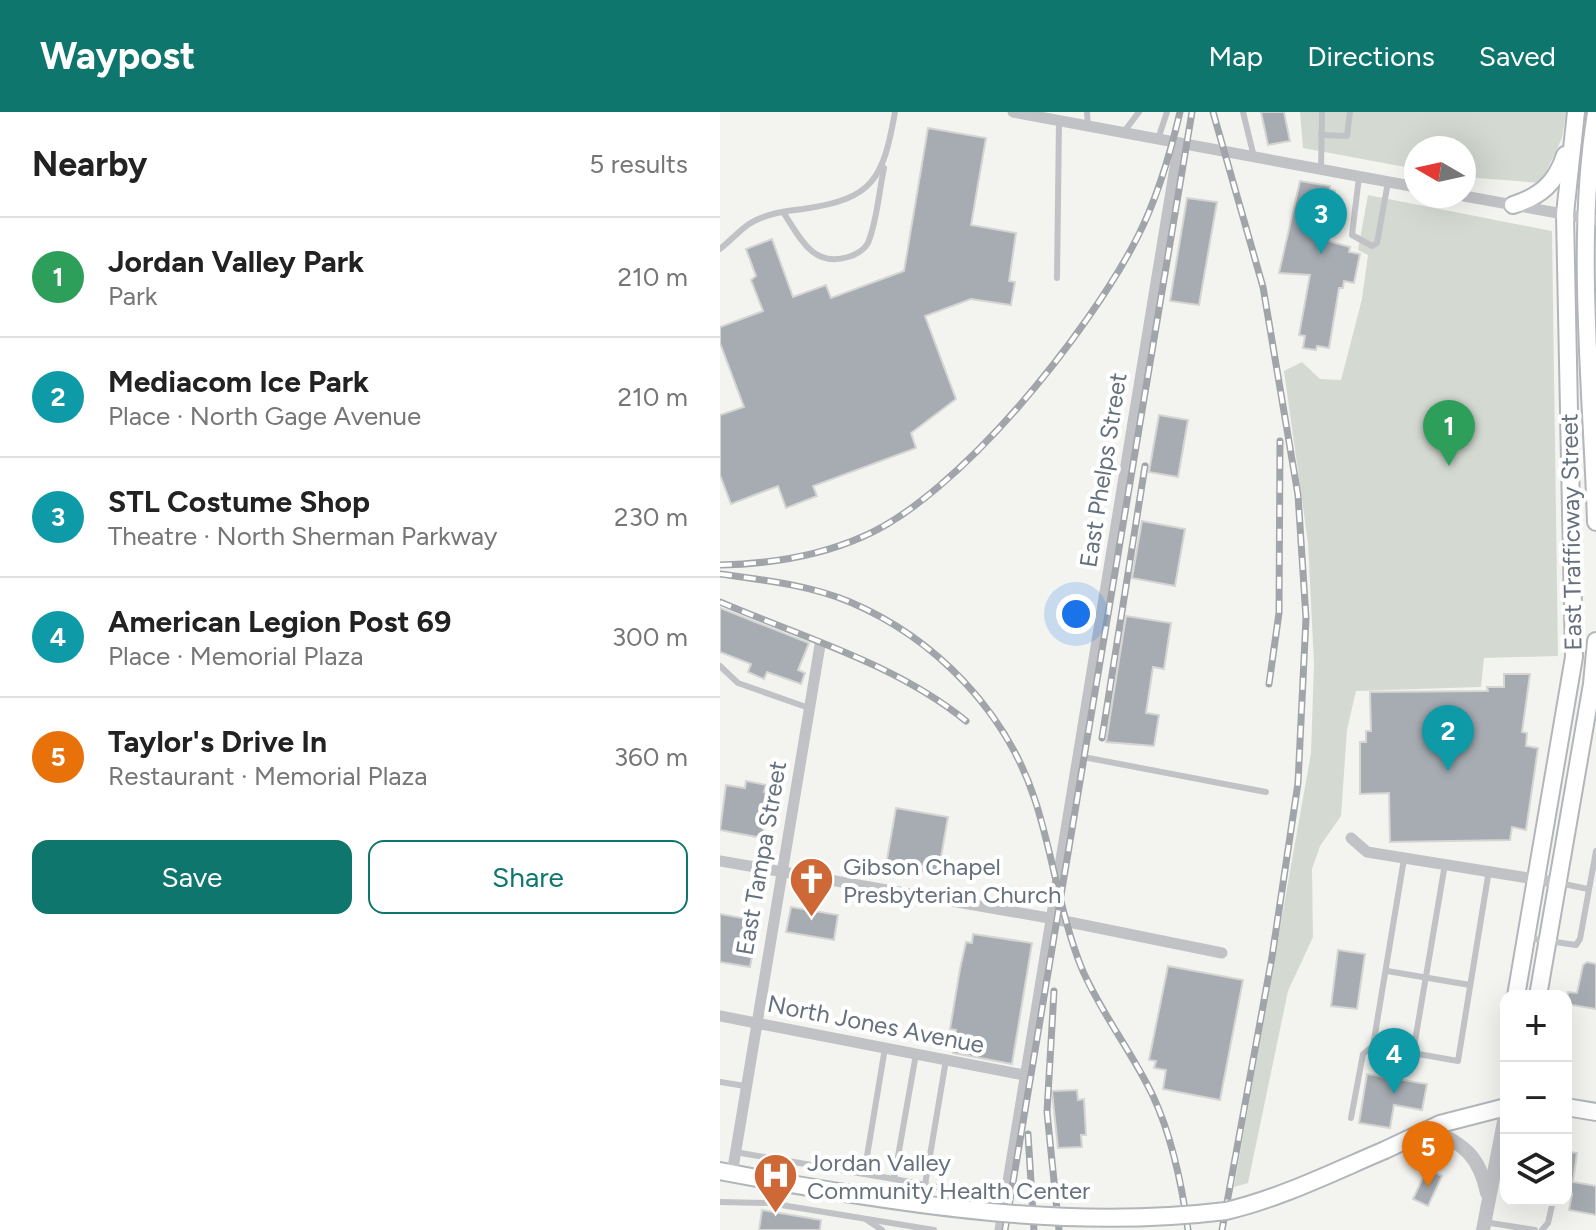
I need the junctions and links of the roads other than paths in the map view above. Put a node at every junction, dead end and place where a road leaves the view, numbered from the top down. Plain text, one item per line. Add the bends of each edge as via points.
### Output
1 (895, 112) edge
2 (1018, 112) edge
3 (1087, 112) edge
4 (1139, 112) edge
5 (1167, 112) edge
6 (1243, 112) edge
7 (1322, 112) edge
8 (1350, 112) edge
9 (1576, 112) edge
10 (1596, 113) edge
11 (1059, 121) junction
12 (1088, 126) junction
13 (1123, 133) junction
14 (1321, 135) junction
15 (1572, 135) junction
16 (1158, 139) junction
17 (1179, 143) junction
18 (1254, 157) junction
19 (885, 164) junction
20 (1321, 170) junction
21 (1359, 177) junction
22 (1388, 182) junction
23 (1404, 185) edge
24 (1476, 198) edge
25 (1513, 205) junction
26 (783, 212) junction
27 (1565, 214) junction
28 (1591, 219) edge
29 (720, 249) edge
30 (1592, 262) edge
31 (1057, 278) dead end
32 (1595, 449) edge
33 (1596, 522) edge
34 (1596, 641) edge
35 (820, 645) dead end
36 (720, 666) edge
37 (809, 708) junction
38 (1078, 756) junction
39 (1266, 792) dead end
40 (1351, 838) dead end
41 (1596, 851) edge
42 (1404, 858) junction
43 (720, 861) edge
44 (1445, 864) junction
45 (1489, 870) junction
46 (780, 872) junction
47 (1538, 878) junction
48 (1559, 883) junction
49 (1588, 889) junction
50 (1049, 918) junction
51 (1527, 938) junction
52 (1549, 942) junction
53 (1222, 953) dead end
54 (1387, 971) junction
55 (1426, 978) junction
56 (1470, 985) junction
57 (1517, 990) edge
58 (1539, 990) edge
59 (720, 1016) edge
60 (755, 1023) junction
61 (1373, 1046) junction
62 (885, 1048) junction
63 (1413, 1053) junction
64 (916, 1054) junction
65 (946, 1060) junction
66 (1024, 1075) junction
67 (720, 1082) edge
68 (745, 1086) junction
69 (1572, 1108) edge
70 (1500, 1111) edge
71 (1596, 1112) edge
72 (1351, 1118) dead end
73 (1431, 1129) junction
74 (1501, 1134) edge
75 (735, 1152) junction
76 (726, 1172) edge
77 (864, 1174) junction
78 (894, 1179) junction
79 (925, 1185) junction
80 (1005, 1198) junction
81 (720, 1202) edge
82 (1488, 1202) junction
83 (1552, 1206) edge
84 (864, 1218) junction
85 (1483, 1226) edge
86 (918, 1229) edge
87 (882, 1230) edge
88 (934, 1230) edge
89 (1000, 1230) edge
90 (1535, 1230) edge
91 (1542, 1230) edge

1 - 19 lane
2 - 11 street
3 - 12 lane
4 - 13 lane
5 - 16 lane
6 - 18 lane
7 - 14 lane
8 - 14 lane via 1347,136
9 - 15 main road, East Trafficway Street
10 - 28 main road, East Trafficway Street via 1589,155
11 - 12 street
11 - 31 lane
12 - 13 street
13 - 16 street
14 - 20 lane
15 - 25 main road via 1549,187
15 - 27 main road, East Trafficway Street
16 - 17 street
17 - 18 street
17 - 38 street, East Phelps Street
18 - 20 street
19 - 26 lane via 862,192 831,205
19 - 26 lane via 867,245 854,256 820,259
20 - 21 street
21 - 22 street
21 - 22 lane via 1352,235 1372,246 1377,243
22 - 23 street
24 - 25 street
25 - 27 street
26 - 29 lane via 750,223
27 - 28 street
27 - 47 main road, East Trafficway Street via 1574,657
28 - 30 main road, East Trafficway Street
30 - 32 main road, East Trafficway Street
32 - 33 main road, East Trafficway Street
34 - 48 main road, East Trafficway Street
35 - 37 street, East Tampa Street
36 - 37 lane via 738,683
37 - 46 street, East Tampa Street
38 - 39 lane
38 - 50 street, East Phelps Street
40 - 42 street via 1367,852
41 - 49 lane
42 - 44 street
42 - 54 lane
43 - 46 street
44 - 45 street
44 - 55 lane
45 - 47 street
45 - 56 lane
46 - 50 street
46 - 60 street, East Tampa Street
47 - 48 street
47 - 51 main road, East Trafficway Street
48 - 49 lane
48 - 52 main road, East Trafficway Street
49 - 52 lane via 1576,945
50 - 53 street
50 - 66 street, East Phelps Street
51 - 52 lane
51 - 57 main road, East Trafficway Street
52 - 58 main road, East Trafficway Street
54 - 55 lane
54 - 61 lane
55 - 56 lane
55 - 63 lane
56 - 63 lane via 1458,1061
59 - 60 street, North Jones Avenue
60 - 62 street, North Jones Avenue
60 - 68 street, East Tampa Street
61 - 63 lane
61 - 72 lane via 1363,1054
62 - 64 street, North Jones Avenue
62 - 77 lane
64 - 65 street, North Jones Avenue
64 - 78 lane
65 - 66 street, North Jones Avenue
65 - 79 lane
66 - 80 street, East Phelps Street
67 - 68 lane
68 - 75 street, East Tampa Street
69 - 71 main road
70 - 73 main road
73 - 76 main road, bridge via 1279,1195 1225,1212 1105,1227 1014,1224
73 - 82 street via 1457,1140 1473,1155
74 - 82 street
75 - 76 street, East Tampa Street
75 - 77 lane
77 - 78 lane
78 - 79 lane
79 - 80 lane
80 - 89 street, East Phelps Street
81 - 84 lane via 769,1203
82 - 85 street
83 - 91 lane
84 - 86 lane
84 - 87 lane
85 - 90 lane
86 - 88 lane

